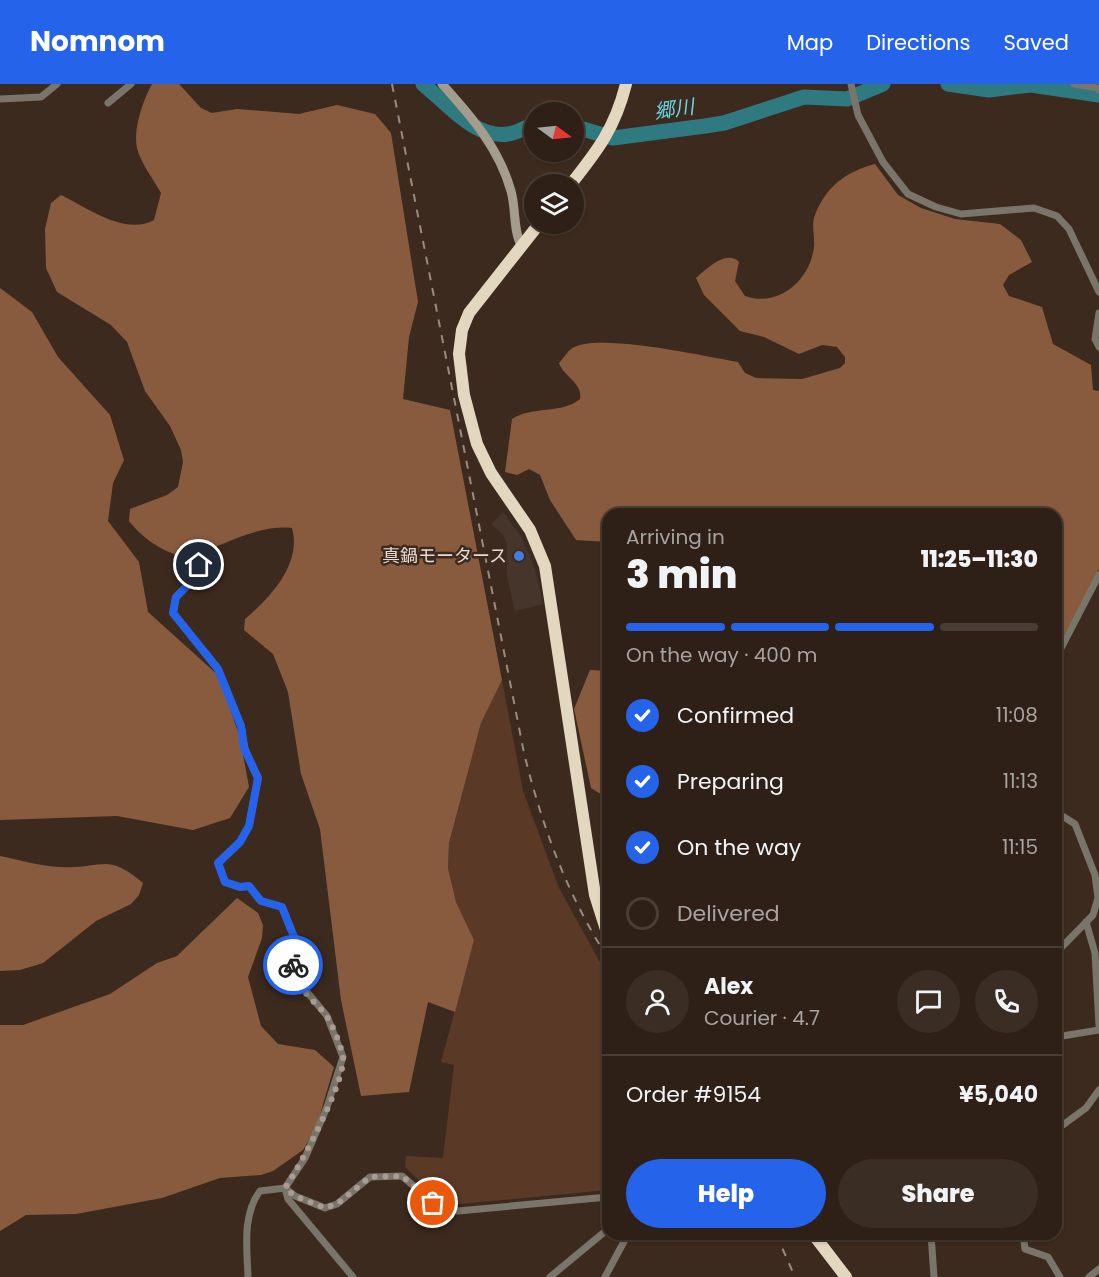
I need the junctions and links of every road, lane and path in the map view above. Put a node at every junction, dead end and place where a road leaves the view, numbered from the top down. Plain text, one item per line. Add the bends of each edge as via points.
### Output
1 (57, 84) edge
2 (131, 84) edge
3 (441, 84) edge
4 (626, 84) edge
5 (1074, 84) edge
6 (852, 88) edge
7 (1099, 90) edge
8 (0, 99) edge
9 (108, 104) dead end
10 (578, 174) edge
11 (530, 234) edge
12 (521, 245) junction
13 (1099, 292) edge
14 (1099, 313) edge
15 (1099, 347) edge
16 (199, 565) dead end
17 (1099, 575) edge
18 (1062, 646) edge
19 (1062, 816) edge
20 (1099, 864) edge
21 (1095, 874) junction
22 (602, 916) edge
23 (1086, 921) junction
24 (1062, 946) edge
25 (1099, 1025) edge
26 (1099, 1030) edge
27 (1062, 1036) edge
28 (1099, 1090) edge
29 (1062, 1126) edge
30 (285, 1188) junction
31 (602, 1198) edge
32 (602, 1233) edge
33 (625, 1240) edge
34 (818, 1240) edge
35 (931, 1240) edge
36 (1024, 1240) edge
37 (1099, 1269) edge
38 (248, 1277) edge
39 (353, 1277) edge
40 (550, 1277) edge
41 (604, 1277) edge
42 (846, 1277) edge
43 (934, 1277) edge
44 (1060, 1277) edge
45 (1089, 1277) edge

1 - 8 street via 41,97
2 - 9 street
3 - 12 main road via 483,132 511,189
4 - 10 highway via 612,127
5 - 7 street
6 - 13 street via 855,103 883,162 908,194 961,214 1034,208 1057,216 1068,229
11 - 12 highway
12 - 22 highway via 469,313 459,344 460,366 464,395 484,459 530,530 545,566
14 - 15 street via 1095,339
16 - 30 street via 176,597 173,613 218,669 258,778 249,826 240,842 218,863 220,871 225,882 249,886 261,901 282,907 296,942 293,975 327,1016 343,1057 305,1158
17 - 18 street
19 - 21 street via 1075,824
20 - 21 street
21 - 23 street via 1098,898 1093,915
23 - 24 street
23 - 25 street via 1095,953
26 - 27 street
28 - 29 street via 1086,1108
30 - 31 street via 321,1208 337,1204 370,1177 402,1176 442,1210
30 - 38 street via 260,1191 252,1202 246,1237
30 - 39 street via 288,1199
32 - 40 street
33 - 41 street
34 - 42 highway
35 - 43 street
36 - 44 street via 1025,1249 1048,1257
37 - 45 street

